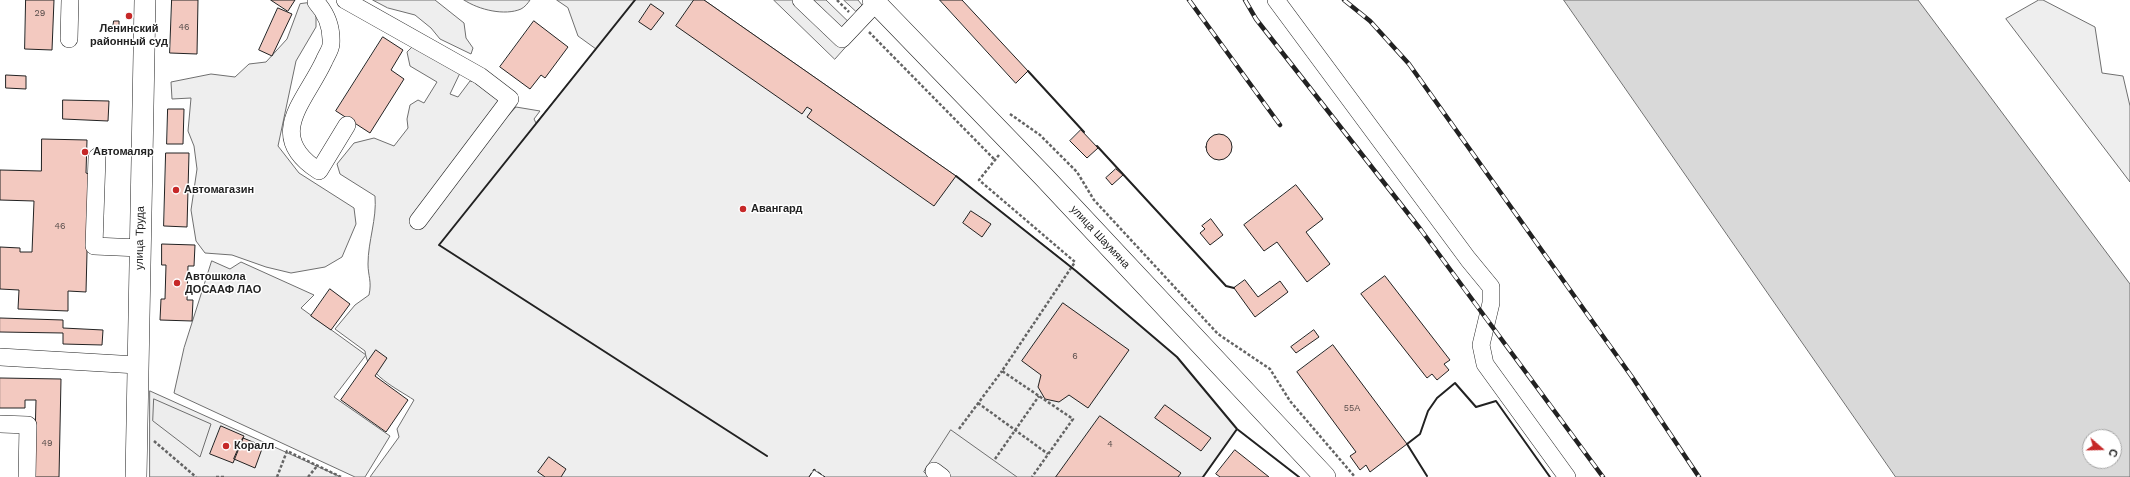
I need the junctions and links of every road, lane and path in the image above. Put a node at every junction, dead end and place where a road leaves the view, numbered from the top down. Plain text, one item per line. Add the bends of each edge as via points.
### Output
1 (70, 0) edge
2 (145, 0) edge
3 (316, 0) edge
4 (346, 0) edge
5 (801, 0) edge
6 (837, 0) edge
7 (1276, 0) edge
8 (874, 2) edge
9 (858, 22) junction
10 (69, 39) dead end
11 (1006, 110) dead end
12 (347, 125) dead end
13 (1010, 142) junction
14 (97, 157) dead end
15 (995, 160) junction
16 (418, 221) dead end
17 (140, 248) junction
18 (0, 356) edge
19 (137, 365) junction
20 (1002, 371) junction
21 (1039, 396) junction
22 (978, 403) junction
23 (0, 424) edge
24 (136, 426) junction
25 (959, 429) dead end
26 (1015, 430) junction
27 (1048, 454) junction
28 (995, 459) dead end
29 (318, 465) junction
30 (27, 477) edge
31 (136, 477) edge
32 (196, 477) edge
33 (216, 477) edge
34 (225, 477) edge
35 (277, 477) edge
36 (308, 477) edge
37 (341, 477) edge
38 (1032, 477) edge
39 (1325, 477) edge
40 (1355, 477) edge
41 (1567, 477) edge

1 - 10 street
2 - 17 main road, улица Труда
3 - 12 street via 325,12 330,26 331,45 291,123 291,141 298,155 319,170
4 - 16 street via 480,76 510,100
5 - 9 street via 842,39
6 - 9 path
7 - 41 street via 1491,288 1491,302 1480,345 1485,364
8 - 9 street
8 - 13 main road, улица Шаумяна
9 - 15 path
11 - 40 path via 1040,135 1077,172 1094,200 1218,334 1270,369 1290,401
13 - 15 path
13 - 39 main road, улица Шаумяна
14 - 17 street via 94,246
15 - 20 path via 979,180 1075,262
17 - 19 main road, улица Труда
18 - 19 street
19 - 24 main road, улица Труда
20 - 21 path
20 - 22 path
21 - 26 path
21 - 27 path via 1073,419
22 - 25 path
22 - 26 path
23 - 30 street via 28,425
24 - 31 main road, улица Труда
24 - 32 path
26 - 27 path
26 - 28 path
27 - 38 path
29 - 35 path via 287,450
29 - 36 path
29 - 37 path
33 - 34 path

